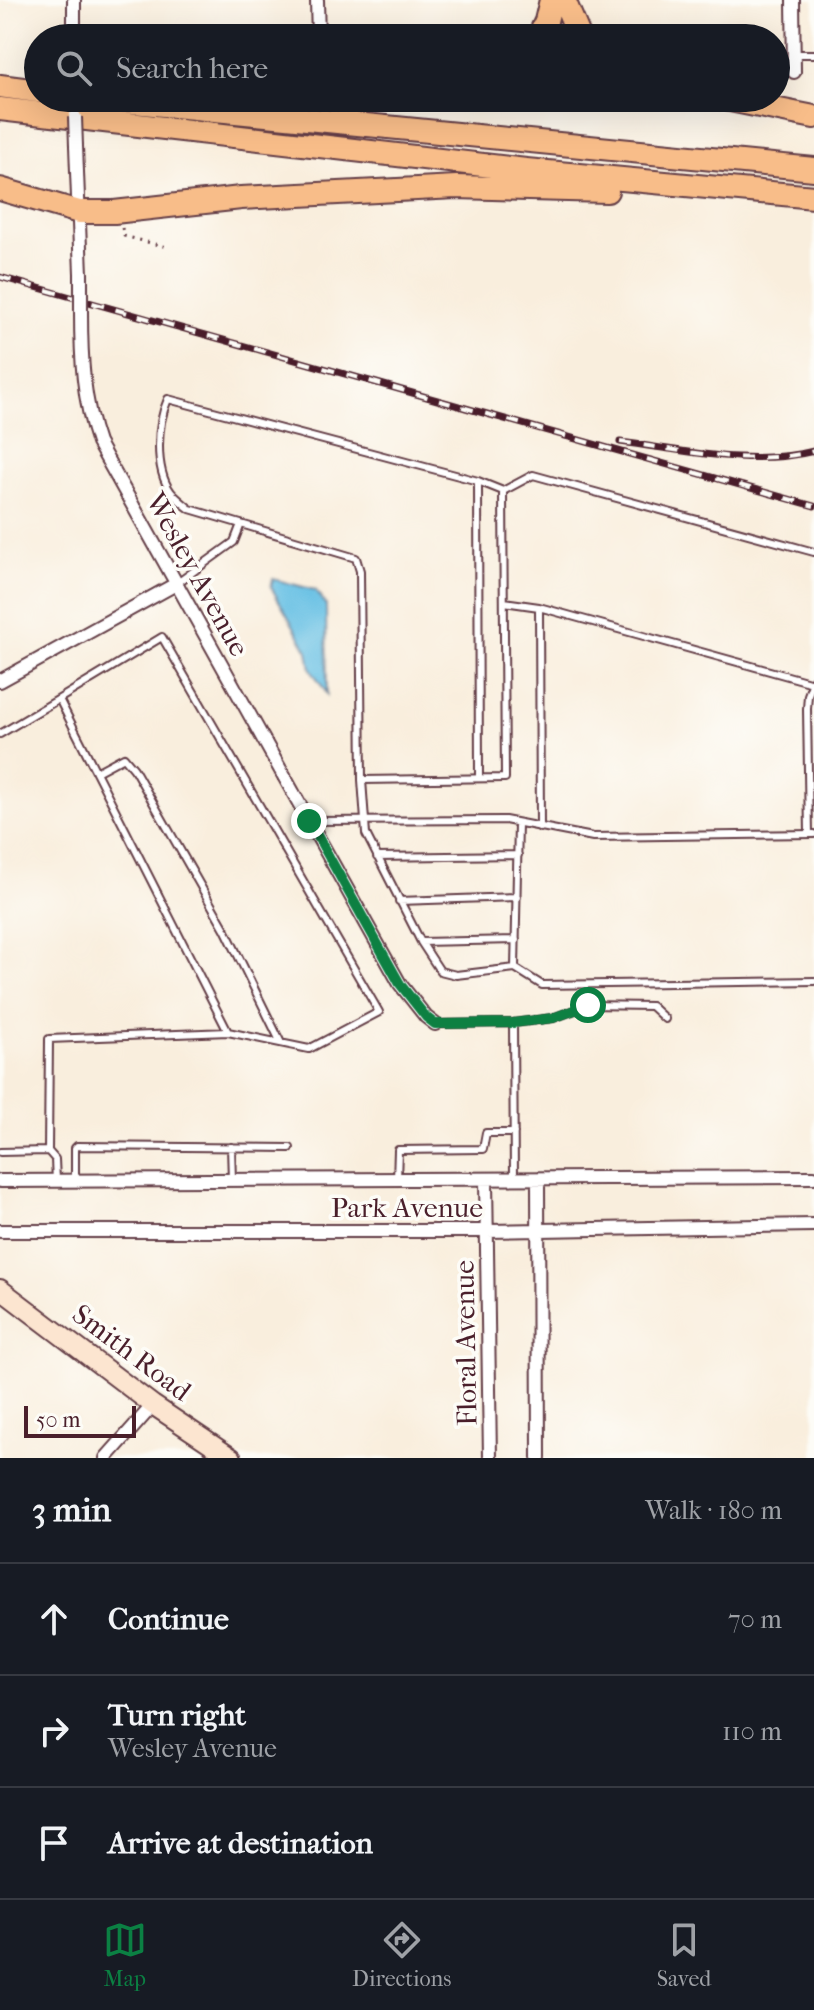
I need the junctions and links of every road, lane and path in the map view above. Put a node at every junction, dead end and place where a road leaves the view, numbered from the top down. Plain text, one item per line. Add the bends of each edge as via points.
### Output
1 (74, 0) edge
2 (317, 0) edge
3 (551, 0) edge
4 (564, 0) edge
5 (793, 0) edge
6 (74, 24) edge
7 (318, 24) edge
8 (543, 24) edge
9 (574, 24) edge
10 (794, 54) junction
11 (814, 54) edge
12 (794, 72) dead end
13 (0, 109) edge
14 (24, 112) edge
15 (26, 112) edge
16 (75, 112) edge
17 (235, 112) edge
18 (789, 112) edge
19 (814, 117) edge
20 (814, 169) edge
21 (0, 189) edge
22 (772, 193) junction
23 (814, 197) edge
24 (79, 212) junction
25 (113, 226) dead end
26 (170, 248) dead end
27 (478, 481) junction
28 (503, 491) junction
29 (241, 524) junction
30 (814, 552) edge
31 (176, 584) junction
32 (504, 602) junction
33 (539, 607) junction
34 (0, 681) edge
35 (814, 681) edge
36 (59, 699) junction
37 (0, 734) edge
38 (96, 772) junction
39 (479, 778) junction
40 (362, 780) junction
41 (309, 821) junction
42 (365, 821) junction
43 (518, 823) junction
44 (540, 828) junction
45 (812, 834) edge
46 (518, 855) junction
47 (377, 857) junction
48 (517, 897) junction
49 (399, 901) junction
50 (516, 940) junction
51 (421, 942) junction
52 (515, 968) junction
53 (814, 981) edge
54 (665, 1019) dead end
55 (513, 1023) junction
56 (435, 1024) joint
57 (228, 1032) junction
58 (281, 1043) junction
59 (514, 1133) junction
60 (231, 1147) junction
61 (290, 1148) dead end
62 (48, 1151) junction
63 (0, 1152) edge
64 (814, 1177) edge
65 (232, 1180) junction
66 (397, 1180) junction
67 (486, 1180) junction
68 (514, 1180) junction
69 (538, 1180) junction
70 (0, 1181) edge
71 (56, 1181) junction
72 (75, 1181) junction
73 (814, 1225) edge
74 (0, 1231) edge
75 (487, 1231) junction
76 (539, 1231) junction
77 (0, 1289) edge
78 (153, 1405) junction
79 (106, 1458) edge
80 (232, 1458) edge
81 (490, 1458) edge
82 (539, 1458) edge

1 - 6 street
2 - 7 street
3 - 8 highway
4 - 9 highway
5 - 10 street
10 - 11 lane
10 - 12 street
13 - 14 highway
15 - 22 highway
16 - 24 street, Wesley Avenue, bridge
17 - 20 highway
18 - 19 highway
21 - 24 highway
22 - 23 highway
22 - 24 highway via 456,187
24 - 31 street, Wesley Avenue, bridge via 88,415 98,443
25 - 26 path via 121,224 124,236
27 - 28 lane
27 - 29 lane via 168,399 160,416 161,470 171,493 190,509
27 - 39 lane
28 - 30 lane via 533,475
28 - 32 lane
29 - 31 lane via 234,542
29 - 40 lane via 356,558
31 - 34 street
31 - 41 street, Wesley Avenue
32 - 33 lane
32 - 39 lane via 505,778
33 - 35 lane
33 - 44 lane
35 - 45 lane via 807,709
36 - 37 lane
36 - 38 lane
36 - 58 lane via 162,637 379,1012 309,1049
38 - 57 lane
38 - 58 lane via 124,757 134,769 225,929
39 - 40 lane
40 - 42 lane
41 - 42 lane
41 - 56 street, Wesley Avenue via 400,984
42 - 43 lane
42 - 47 lane
43 - 44 lane
43 - 46 lane
44 - 45 lane via 593,837
46 - 47 lane
46 - 48 lane
47 - 49 lane
48 - 49 lane
48 - 50 lane
49 - 51 lane
50 - 51 lane
50 - 52 lane
51 - 52 lane via 440,971 456,975
52 - 53 lane via 542,985
54 - 55 lane via 651,1006 588,1005 553,1018
55 - 56 lane
55 - 59 lane
57 - 58 lane
57 - 62 lane via 49,1039
59 - 66 lane via 486,1133 483,1149 398,1150
59 - 68 lane
60 - 61 lane
60 - 65 lane
60 - 72 lane via 77,1146
62 - 63 lane
62 - 71 lane via 55,1159
64 - 69 street, Park Avenue
65 - 66 street, Park Avenue
65 - 72 street, Park Avenue
66 - 67 street, Park Avenue
67 - 68 street, Park Avenue
67 - 75 street, Floral Avenue
68 - 69 street, Park Avenue
69 - 76 street
70 - 71 street, Park Avenue
71 - 72 street, Park Avenue
73 - 76 street, Park Avenue
74 - 75 street, Park Avenue
75 - 76 street, Park Avenue
75 - 81 street, Floral Avenue
76 - 82 street
77 - 78 main road, Smith Road
78 - 79 street
78 - 80 main road, Smith Road

